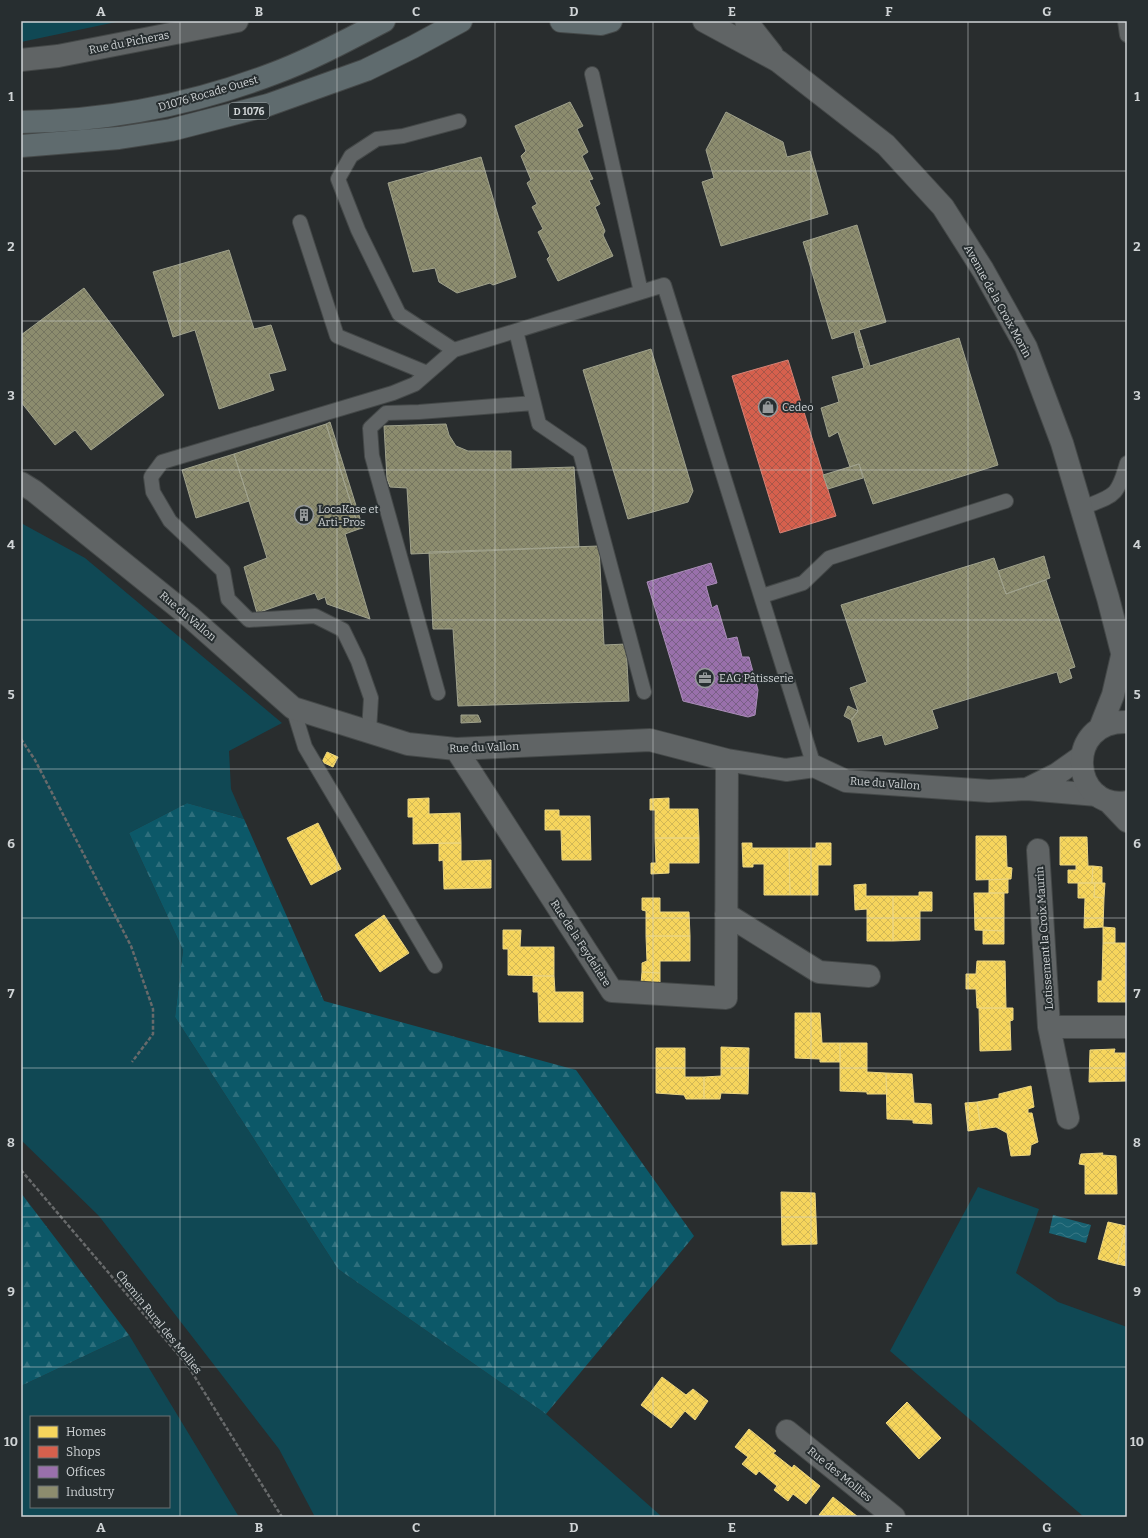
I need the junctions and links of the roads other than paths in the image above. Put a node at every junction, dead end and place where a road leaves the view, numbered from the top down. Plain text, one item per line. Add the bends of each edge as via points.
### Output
1 (237, 21) edge
2 (384, 21) edge
3 (461, 21) edge
4 (561, 21) edge
5 (611, 21) edge
6 (704, 21) edge
7 (746, 21) edge
8 (1125, 21) edge
9 (1127, 35) edge
10 (21, 60) edge
11 (778, 61) junction
12 (592, 74) dead end
13 (459, 121) dead end
14 (21, 122) edge
15 (21, 146) edge
16 (300, 222) dead end
17 (641, 292) junction
18 (516, 331) junction
19 (454, 350) junction
20 (427, 373) junction
21 (534, 403) junction
22 (1126, 472) edge
23 (21, 483) edge
24 (1006, 502) dead end
25 (1082, 508) junction
26 (762, 596) junction
27 (1125, 664) edge
28 (644, 692) dead end
29 (438, 693) dead end
30 (293, 708) junction
31 (1127, 722) edge
32 (1100, 728) junction
33 (369, 731) junction
34 (456, 749) junction
35 (1081, 757) junction
36 (727, 760) junction
37 (814, 766) junction
38 (1027, 789) junction
39 (1111, 800) edge
40 (1127, 821) edge
41 (1038, 850) dead end
42 (726, 914) junction
43 (435, 966) dead end
44 (869, 976) dead end
45 (1049, 1027) junction
46 (1127, 1027) edge
47 (1068, 1118) dead end
48 (787, 1431) dead end
49 (894, 1517) edge

1 - 10 street, Rue du Picheras via 58,56
2 - 14 main road, D1076 Rocade Ouest / D 1076 via 276,73 225,90 166,106 109,116
3 - 15 main road, D 1076 via 366,70 268,105 172,130 120,138
4 - 5 main road via 602,24
6 - 11 street, Avenue de la Croix Morin
7 - 11 street, Avenue de la Croix Morin
8 - 9 lane
11 - 25 street, Avenue de la Croix Morin via 886,145 943,207 983,270 1026,347 1062,443
12 - 17 lane
13 - 19 lane via 404,136 377,139 351,156 338,179 358,230 398,314
16 - 20 lane via 337,336
17 - 18 lane
17 - 26 lane via 664,285
18 - 19 lane
18 - 21 lane
19 - 20 lane
20 - 33 lane via 414,384 393,393 162,462 151,476 153,492 170,521 223,571 228,599 249,620 315,616 343,630 358,661 371,698
21 - 28 lane via 539,424 580,452
21 - 29 lane via 386,413 370,428 372,456
22 - 25 lane via 1120,488 1111,496
23 - 30 street, Rue du Vallon via 189,616
24 - 26 lane via 829,558 803,583
25 - 27 street, Avenue de la Croix Morin
26 - 37 lane
27 - 32 street, Avenue de la Croix Morin
30 - 33 street, Rue du Vallon
30 - 43 lane via 305,747
31 - 32 street via 1113,723
32 - 35 street via 1084,746
33 - 34 street, Rue du Vallon via 408,744
34 - 36 street, Rue du Vallon via 650,740
34 - 42 street, Rue de la Feydelière via 612,991 726,998
35 - 38 street, Rue du Vallon
35 - 39 street via 1082,772 1087,785
36 - 37 street, Rue du Vallon via 786,770
36 - 42 street, Rue de la Feydelière
37 - 38 street, Rue du Vallon via 846,781 990,791
38 - 39 street, Rue du Vallon
39 - 40 street
41 - 45 street, Lotissement la Croix Maurin
42 - 44 street via 819,972
45 - 46 street
45 - 47 street, Lotissement la Croix Maurin
48 - 49 street, Rue des Mollies

